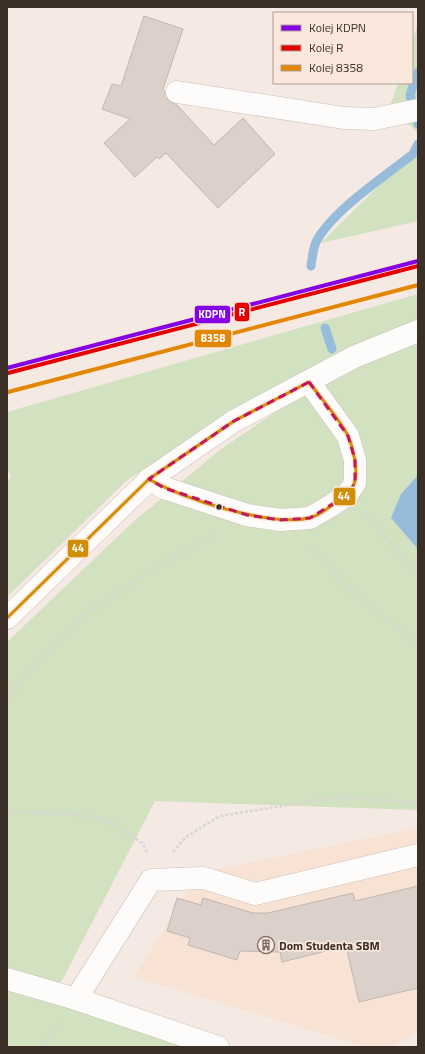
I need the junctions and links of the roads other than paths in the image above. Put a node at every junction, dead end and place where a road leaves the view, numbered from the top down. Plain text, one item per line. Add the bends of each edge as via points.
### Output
1 (176, 92) dead end
2 (411, 112) edge
3 (418, 331) edge
4 (309, 382) junction
5 (149, 479) junction
6 (7, 618) edge
7 (418, 855) edge
8 (7, 979) edge
9 (76, 999) junction
10 (218, 1047) edge

1 - 2 street via 344,118 374,120
3 - 4 street via 354,357
4 - 5 street via 234,421
4 - 5 street via 348,436 355,460 355,483 347,495 310,518 284,520 247,515 164,488
5 - 6 street
7 - 9 street via 255,894 204,878 151,880
8 - 9 street
9 - 10 street

